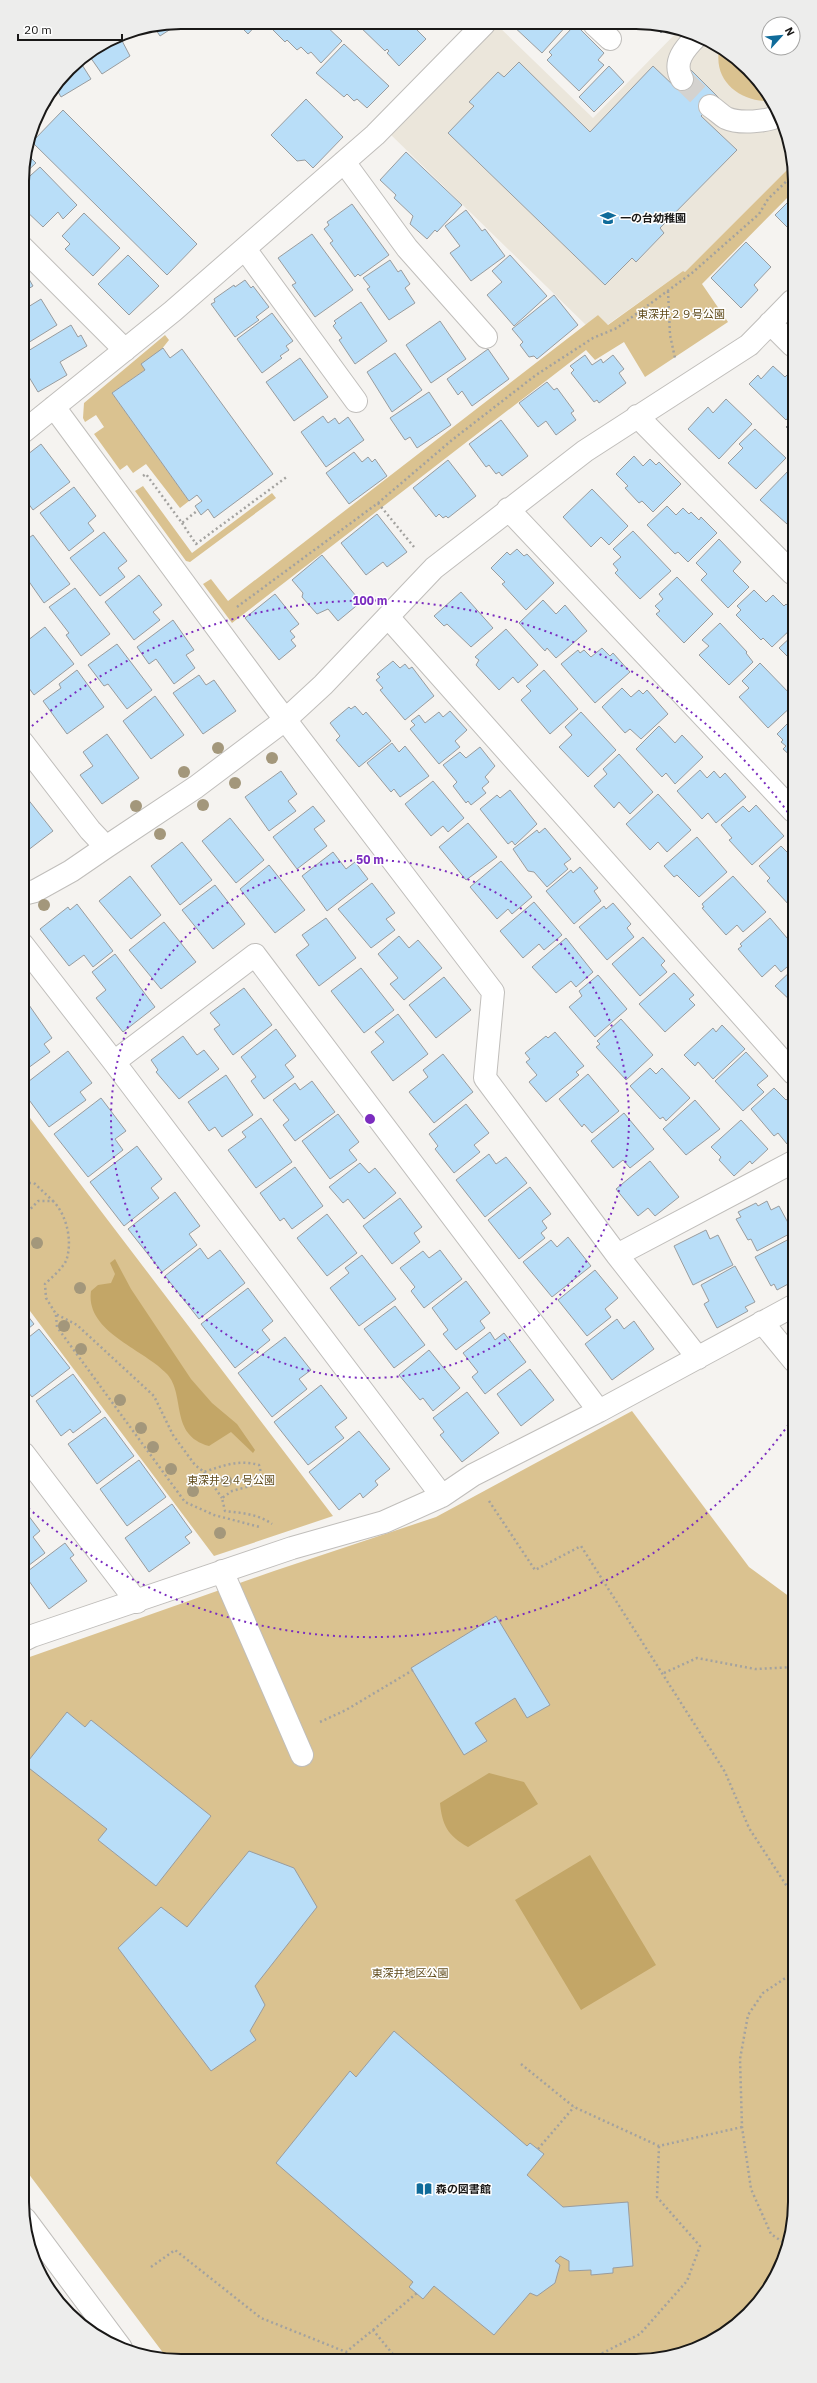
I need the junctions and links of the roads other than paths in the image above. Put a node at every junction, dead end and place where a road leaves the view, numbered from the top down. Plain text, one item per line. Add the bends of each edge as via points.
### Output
1 (479, 29) edge
2 (693, 40) edge
3 (682, 79) tunnel mouth
4 (710, 106) tunnel mouth
5 (774, 119) edge
6 (344, 162) junction
7 (245, 249) junction
8 (29, 254) edge
9 (788, 305) edge
10 (770, 324) junction
11 (486, 337) dead end
12 (788, 341) edge
13 (125, 350) junction
14 (356, 401) dead end
15 (54, 407) junction
16 (637, 416) junction
17 (29, 427) edge
18 (508, 509) junction
19 (788, 569) edge
20 (388, 617) junction
21 (285, 720) junction
22 (29, 751) edge
23 (788, 806) edge
24 (106, 847) junction
25 (29, 892) edge
26 (29, 953) edge
27 (114, 1062) junction
28 (788, 1067) edge
29 (788, 1165) edge
30 (617, 1255) junction
31 (788, 1309) edge
32 (762, 1322) junction
33 (788, 1354) edge
34 (698, 1358) junction
35 (599, 1411) junction
36 (29, 1461) edge
37 (442, 1496) junction
38 (222, 1572) junction
39 (137, 1602) junction
40 (29, 1638) edge
41 (302, 1755) dead end
42 (31, 2227) edge
43 (113, 2338) edge

1 - 6 street via 375,136
2 - 3 street via 678,61 678,72
4 - 5 street via 727,118
6 - 7 street
6 - 11 street via 407,248
7 - 13 street
7 - 14 street
8 - 13 street
9 - 10 street
10 - 12 street
10 - 16 street via 749,345
13 - 15 street
15 - 17 street
15 - 21 street
16 - 18 street via 585,451
16 - 19 street
18 - 20 street via 434,568
18 - 23 street
20 - 21 street via 323,685
20 - 28 street
21 - 24 street via 196,787
21 - 30 street via 493,992 485,1078
22 - 24 street
24 - 25 street via 70,871
26 - 27 street
27 - 35 street via 255,955
27 - 37 street
29 - 30 street
30 - 34 street
31 - 32 street
32 - 33 street
32 - 34 street
34 - 35 street
35 - 37 street via 473,1475
36 - 39 street
37 - 38 street via 384,1522 289,1541
38 - 39 street
38 - 41 street
39 - 40 street
42 - 43 street

